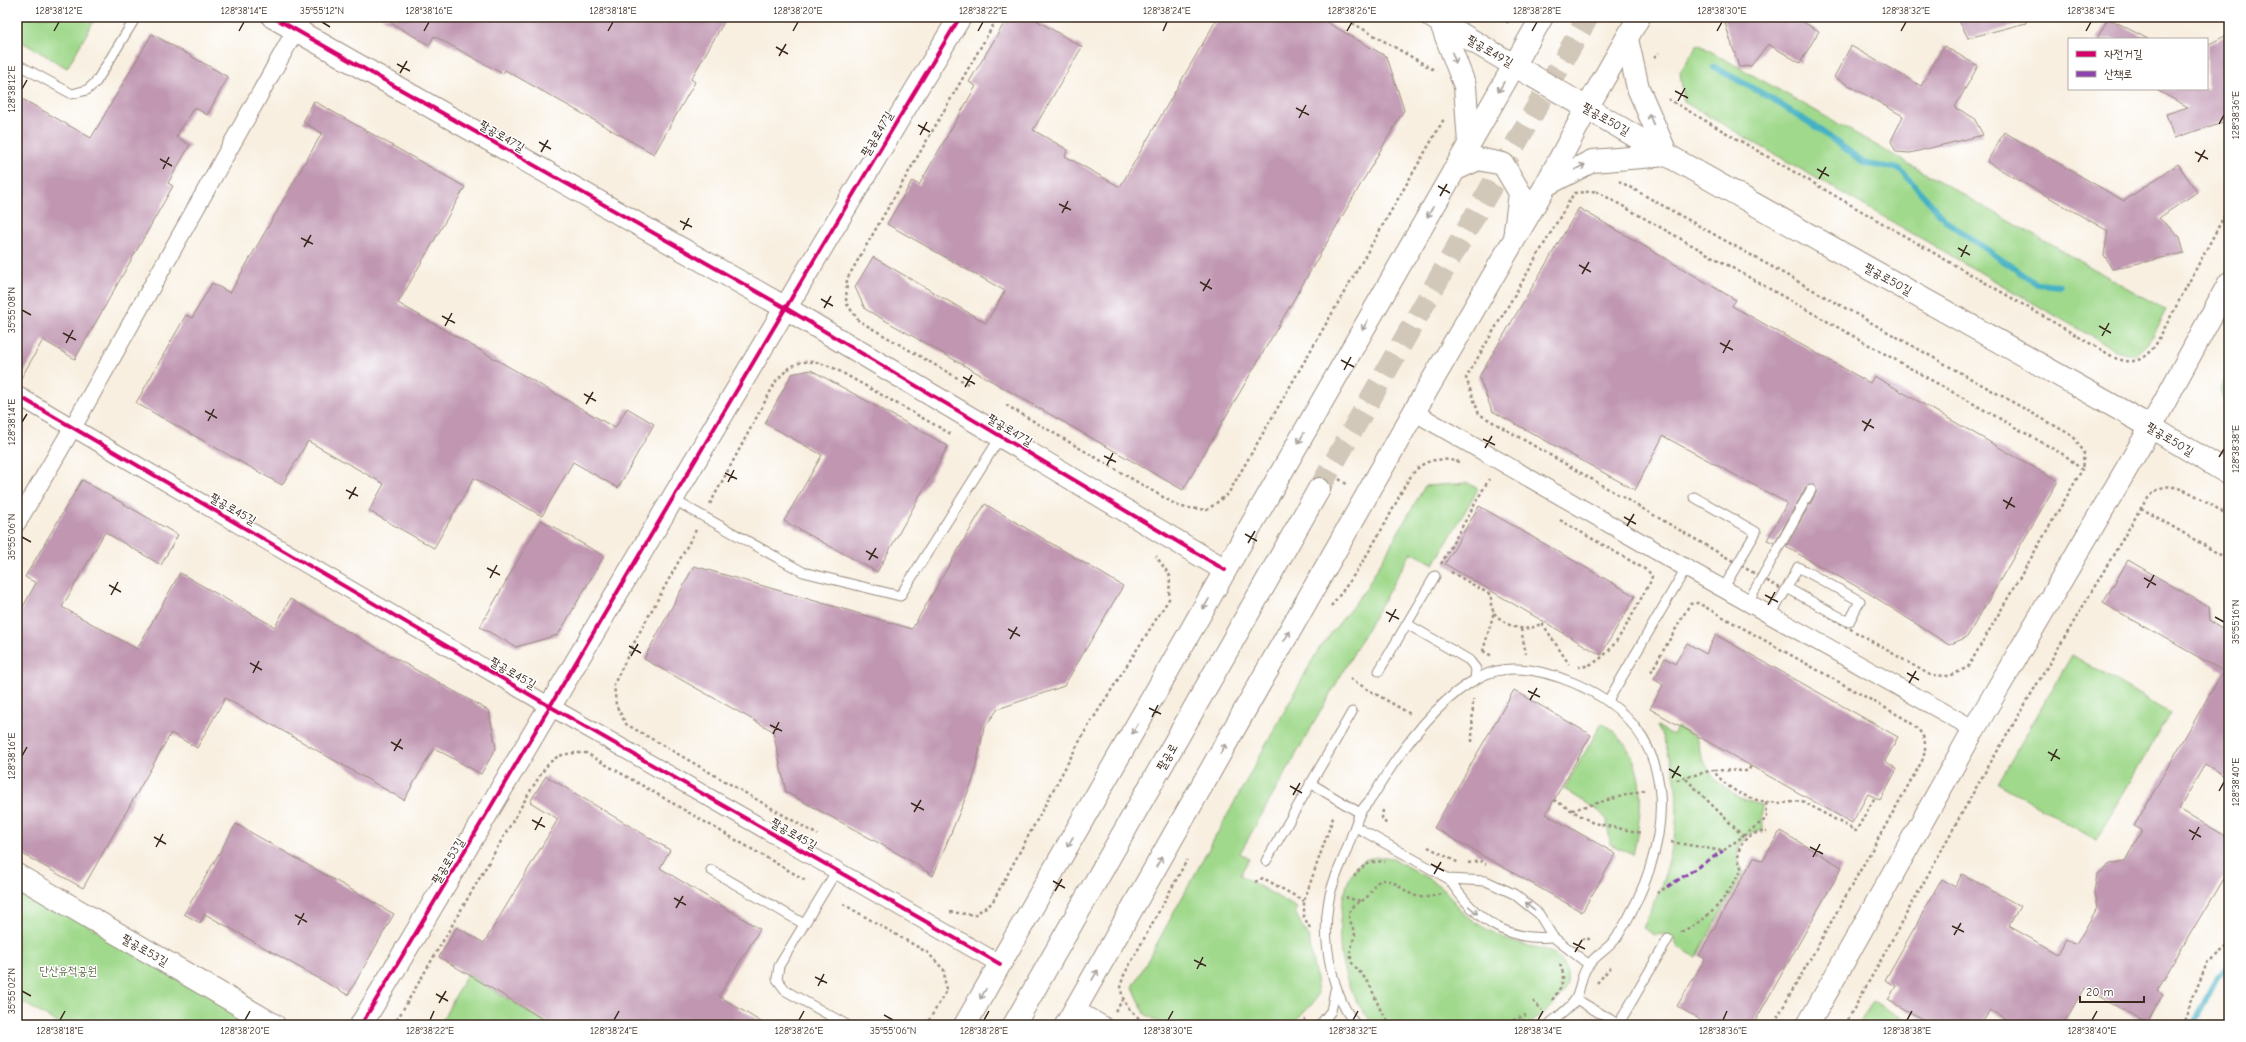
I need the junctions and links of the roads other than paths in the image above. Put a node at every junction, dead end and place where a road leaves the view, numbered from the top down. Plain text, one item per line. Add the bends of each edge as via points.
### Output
1 (136, 17) edge
2 (273, 17) edge
3 (960, 17) edge
4 (1461, 17) edge
5 (1542, 17) edge
6 (1639, 17) edge
7 (1436, 19) edge
8 (299, 23) edge
9 (1626, 39) junction
10 (17, 64) edge
11 (1514, 65) junction
12 (1547, 84) joint
13 (1587, 108) junction
14 (1469, 144) junction
15 (1666, 155) junction
16 (1454, 170) junction
17 (1546, 185) junction
18 (1513, 241) junction
19 (2229, 283) edge
20 (784, 307) junction
21 (17, 395) edge
22 (1414, 412) junction
23 (73, 427) junction
24 (2151, 427) junction
25 (1001, 436) junction
26 (2229, 474) edge
27 (1319, 489) tunnel mouth
28 (1811, 490) dead end
29 (1694, 497) dead end
30 (672, 500) junction
31 (17, 523) edge
32 (1686, 568) junction
33 (1225, 570) junction
34 (1435, 576) dead end
35 (1787, 588) junction
36 (1723, 589) junction
37 (1748, 602) junction
38 (1771, 615) junction
39 (1407, 624) junction
40 (1379, 671) dead end
41 (1475, 680) junction
42 (1608, 701) junction
43 (551, 707) junction
44 (1352, 712) dead end
45 (1974, 729) junction
46 (1310, 783) junction
47 (1360, 813) junction
48 (1356, 827) junction
49 (1266, 861) dead end
50 (711, 870) dead end
51 (837, 870) junction
52 (17, 875) edge
53 (1449, 879) junction
54 (804, 924) junction
55 (1553, 937) junction
56 (1668, 939) road end
57 (1000, 964) junction
58 (1588, 964) junction
59 (1336, 985) junction
60 (1576, 999) junction
61 (1071, 1017) edge
62 (274, 1025) edge
63 (361, 1025) edge
64 (847, 1025) edge
65 (965, 1025) edge
66 (1014, 1025) edge
67 (1103, 1025) edge
68 (1320, 1025) edge
69 (1356, 1025) edge
70 (1548, 1025) edge
71 (1618, 1025) edge
72 (1808, 1025) edge

1 - 10 lane via 96,82 87,90 72,94
2 - 8 main road, 팔공로47길
3 - 20 main road, 팔공로47길
4 - 7 main road
5 - 11 main road
6 - 9 main road
7 - 11 main road, 팔공로49길
7 -> 14 main road via 1465,86
8 - 20 main road, 팔공로47길
8 - 23 street
9 - 13 main road
15 -> 9 main road via 1638,88
11 - 12 main road, 팔공로49길
11 -> 14 main road
12 - 13 main road, 팔공로50길
13 - 15 main road, 팔공로50길
13 - 17 main road
14 - 16 main road
17 -> 15 main road via 1592,160
15 - 24 main road, 팔공로50길
16 - 18 main road via 1478,159 1503,164 1520,193
16 -> 33 main road
17 - 18 main road
18 - 22 main road
19 - 24 main road
20 - 25 main road, 팔공로47길
20 - 30 main road, 팔공로53길
21 - 23 street, 팔공로45길
22 - 32 street
61 -> 22 main road
23 - 31 street
23 - 43 street, 팔공로45길
24 - 26 main road, 팔공로50길
24 - 45 main road
25 - 30 lane via 900,596 802,572
25 - 33 main road, 팔공로47길
27 - 66 main road, 팔공로
28 - 37 lane
29 - 36 lane via 1756,532
30 - 43 main road, 팔공로53길
32 - 36 street
32 - 42 lane
33 -> 57 main road
34 - 39 lane
35 - 35 lane via 1849,622 1860,602 1798,567
35 - 38 lane
36 - 37 street
37 - 38 street
38 - 45 street
39 - 40 lane
39 - 41 lane via 1469,660 1476,669
41 - 42 lane via 1485,674 1502,670 1534,670 1566,680
41 - 47 lane via 1452,697 1419,730
42 - 58 lane via 1633,724 1647,746 1658,777 1660,808 1651,864 1632,910 1612,944
43 - 51 street, 팔공로45길
43 - 63 main road, 팔공로53길
44 - 46 lane
45 - 72 main road
46 - 47 lane
46 - 49 lane
47 - 48 lane
48 - 53 lane
48 - 59 lane via 1338,870 1328,906 1326,925 1329,956
50 - 54 lane
51 - 54 lane
51 - 57 street, 팔공로45길
52 - 62 main road, 팔공로53길
53 -> 55 lane via 1470,908 1492,923 1525,938
55 -> 53 lane via 1539,914 1514,894 1486,881
54 - 64 lane via 779,966 777,979 786,991
55 - 58 lane
56 - 71 lane
57 -> 65 main road
58 - 60 lane
59 - 68 lane via 1333,1007
59 - 69 lane via 1343,1008
60 - 70 lane
60 - 71 lane
61 - 67 street

